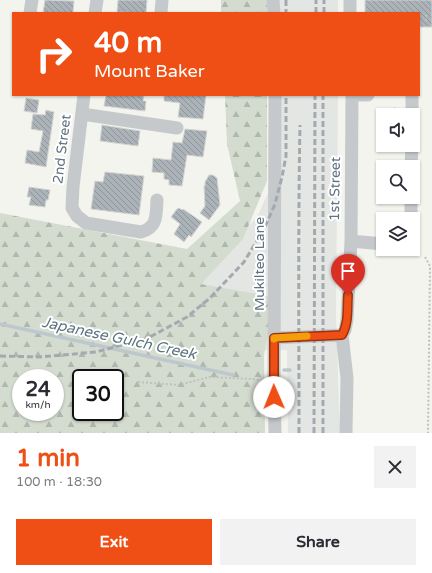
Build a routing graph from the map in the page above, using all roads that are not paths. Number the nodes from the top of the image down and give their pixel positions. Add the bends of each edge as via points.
1 (32, 0) edge
2 (97, 0) edge
3 (162, 0) edge
4 (274, 0) edge
5 (350, 0) edge
6 (30, 12) edge
7 (95, 12) edge
8 (161, 12) edge
9 (274, 12) edge
10 (350, 12) edge
11 (84, 96) edge
12 (274, 96) edge
13 (352, 96) edge
14 (412, 96) edge
15 (412, 108) edge
16 (82, 114) junction
17 (177, 128) dead end
18 (157, 200) dead end
19 (351, 241) junction
20 (376, 243) edge
21 (342, 335) junction
22 (274, 338) junction
23 (275, 433) edge
24 (346, 433) edge

1 - 6 street
2 - 7 street
3 - 8 street
4 - 9 street
5 - 10 street
11 - 16 street, 2nd Street
12 - 22 street, Mukilteo Lane
13 - 19 street, 1st Street
14 - 15 street
16 - 17 street
16 - 18 street, 2nd Street via 81,160 73,187 72,208 77,216 86,223 141,232 148,230 155,221
19 - 20 street
19 - 21 street, 1st Street via 347,320
21 - 22 street
21 - 24 street via 346,378
22 - 23 street, Mukilteo Lane

